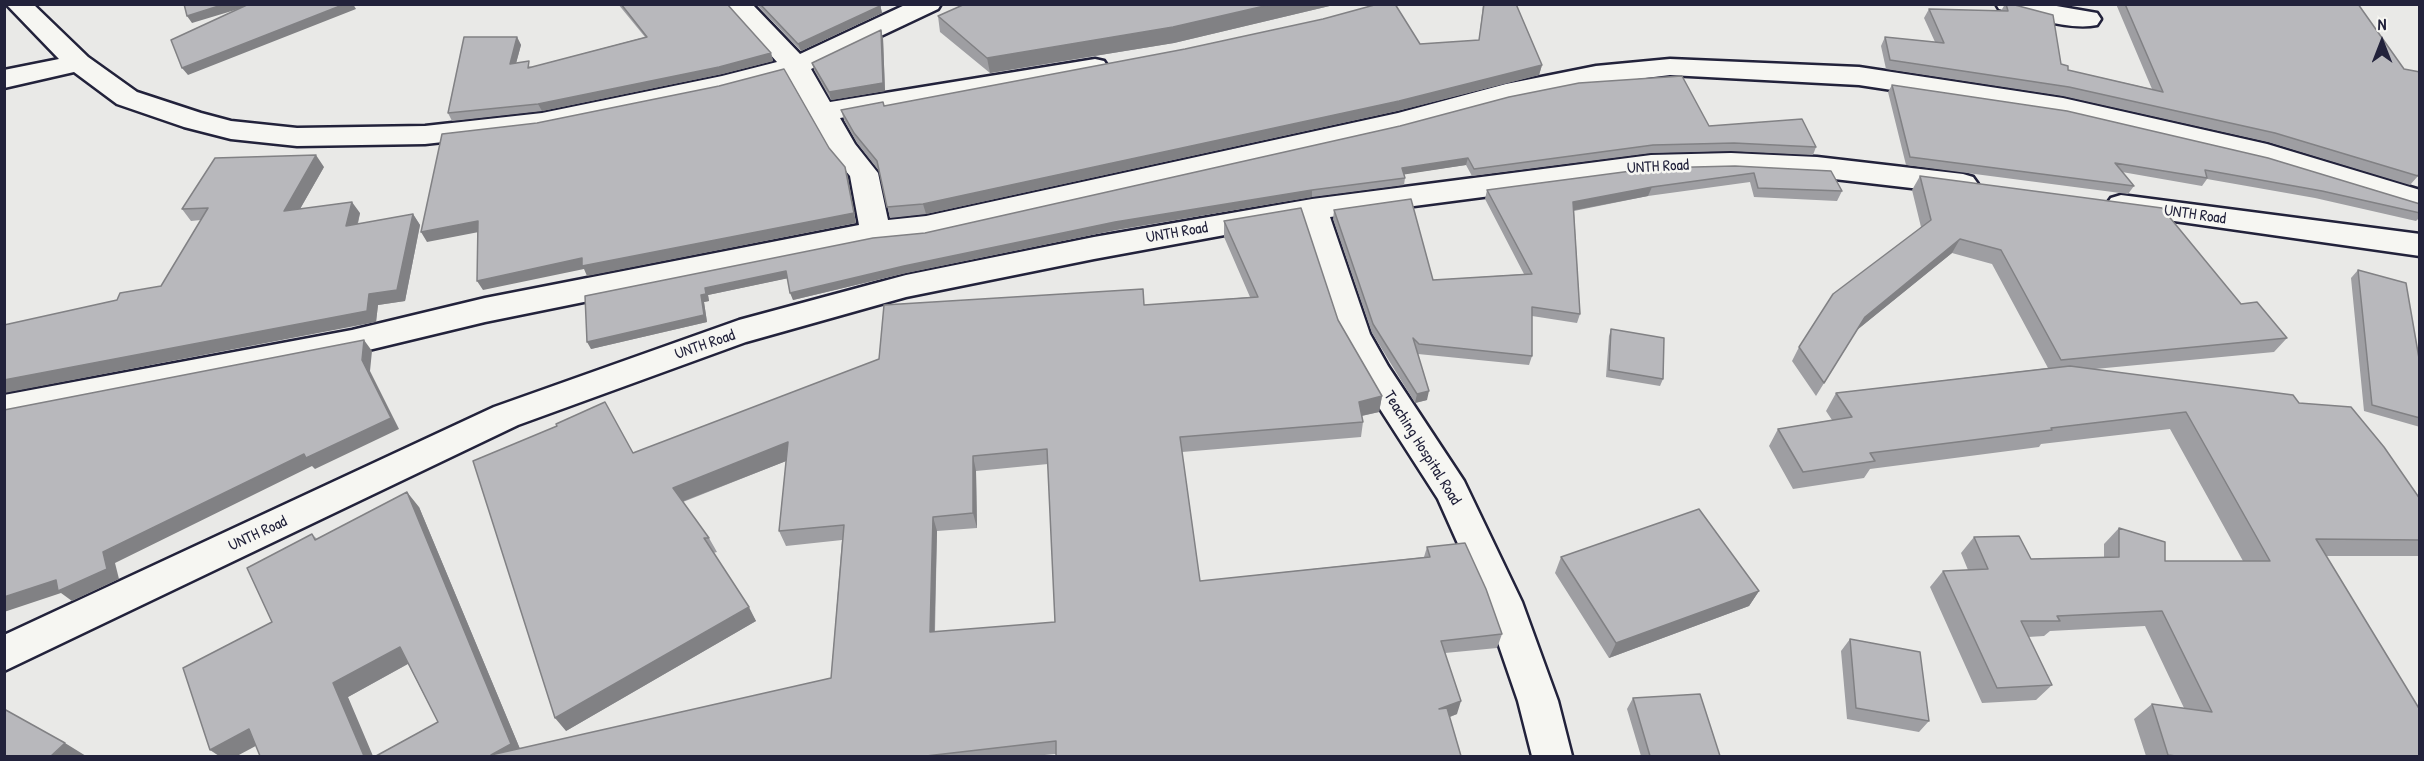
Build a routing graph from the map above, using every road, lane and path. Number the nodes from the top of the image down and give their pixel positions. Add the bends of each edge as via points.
1 (18, 4) edge
2 (737, 4) edge
3 (929, 4) edge
4 (2008, 4) edge
5 (2088, 19) dead end
6 (79, 63) junction
7 (1117, 64) edge
8 (796, 66) junction
9 (4, 78) edge
10 (824, 112) junction
11 (1986, 187) edge
12 (2091, 201) edge
13 (2420, 201) edge
14 (1312, 209) junction
15 (875, 232) junction
16 (2420, 245) edge
17 (4, 408) edge
18 (4, 654) edge
19 (1552, 756) edge

1 - 6 street
2 - 8 street
3 - 8 street
4 - 5 street
6 - 8 street via 127,98 194,121 231,130 297,137 425,135 542,122
6 - 9 street
7 - 10 street
8 - 10 street
10 - 15 street via 844,150 864,173
11 - 14 street, UNTH Road via 1816,167 1651,165
12 - 16 street, UNTH Road
13 - 15 street via 2267,154 2063,107 1859,76 1670,67 1596,75 1506,93 1398,122 1088,191 926,226
14 - 18 street, UNTH Road via 906,286 739,332 507,416
14 - 19 street, Teaching Hospital Road via 1354,335 1452,491 1503,602 1538,701
15 - 17 street via 485,310 352,342

